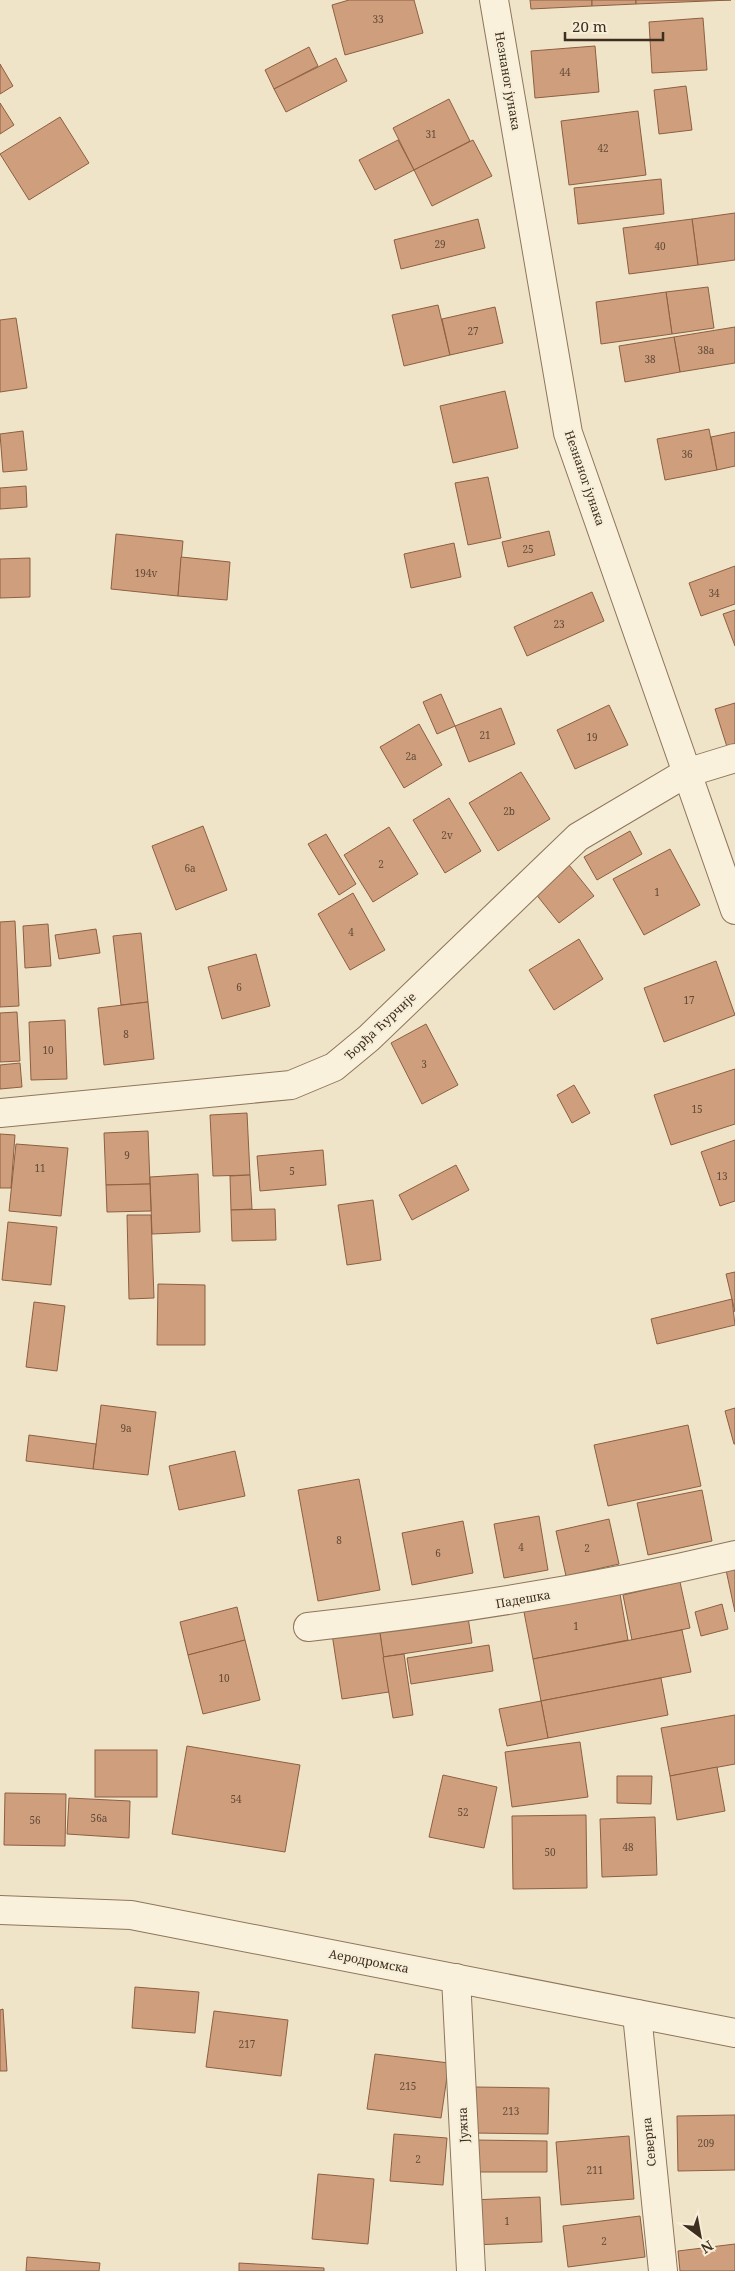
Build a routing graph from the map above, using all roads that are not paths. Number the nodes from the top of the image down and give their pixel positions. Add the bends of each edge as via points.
1 (494, 0) edge
2 (735, 758) edge
3 (686, 772) junction
4 (735, 910) edge
5 (0, 1113) edge
6 (735, 1555) edge
7 (308, 1627) dead end
8 (0, 1910) edge
9 (456, 1978) junction
10 (637, 2014) junction
11 (735, 2033) edge
12 (471, 2271) edge
13 (663, 2271) edge

1 - 3 street, Незнаног јунака via 568,433
2 - 3 street, Ђорђа Ћурчије
3 - 4 street, Незнаног јунака
3 - 5 street, Ђорђа Ћурчије via 578,837 369,1038 334,1067 291,1085
6 - 7 street, Падешка via 497,1604
8 - 9 street, Аеродромска via 131,1915
9 - 10 street, Аеродромска
9 - 12 street, Јужна
10 - 11 street, Аеродромска
10 - 13 street, Северна

